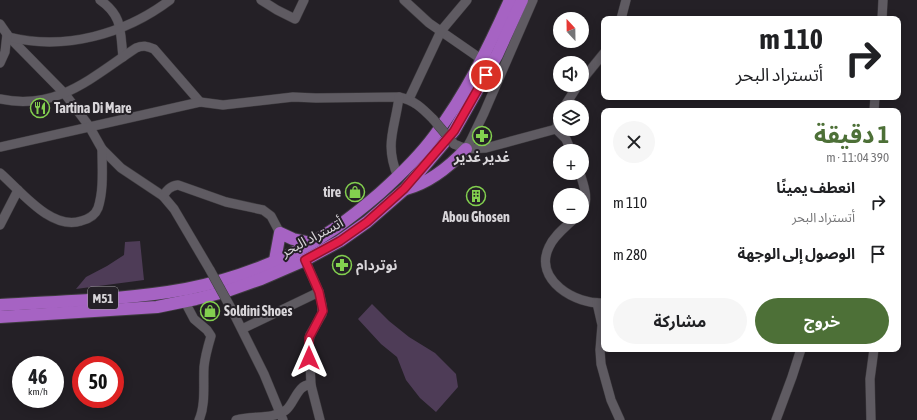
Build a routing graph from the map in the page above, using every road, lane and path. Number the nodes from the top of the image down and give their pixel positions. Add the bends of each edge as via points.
1 (100, 0) edge
2 (170, 0) edge
3 (261, 0) edge
4 (304, 0) edge
5 (404, 0) edge
6 (467, 0) edge
7 (510, 0) edge
8 (522, 0) edge
9 (533, 0) edge
10 (626, 0) edge
11 (883, 0) edge
12 (621, 16) edge
13 (882, 16) edge
14 (0, 24) edge
15 (120, 27) junction
16 (442, 31) junction
17 (8, 36) junction
18 (123, 57) junction
19 (601, 57) edge
20 (481, 59) junction
21 (0, 63) edge
22 (589, 71) edge
23 (190, 92) junction
24 (65, 94) junction
25 (399, 96) junction
26 (0, 98) edge
27 (409, 99) junction
28 (200, 102) junction
29 (188, 104) junction
30 (89, 126) junction
31 (553, 130) edge
32 (0, 147) edge
33 (466, 149) junction
34 (102, 150) junction
35 (0, 173) edge
36 (398, 177) junction
37 (404, 189) junction
38 (18, 190) junction
39 (163, 196) junction
40 (569, 224) edge
41 (0, 225) edge
42 (280, 233) junction
43 (312, 243) junction
44 (276, 260) junction
45 (305, 260) junction
46 (319, 292) junction
47 (185, 302) junction
48 (601, 303) edge
49 (0, 305) edge
50 (0, 317) edge
51 (242, 329) junction
52 (601, 338) edge
53 (800, 352) edge
54 (874, 352) edge
55 (311, 385) junction
56 (282, 417) edge
57 (199, 420) edge
58 (236, 420) edge
59 (320, 420) edge
60 (620, 420) edge
61 (776, 420) edge
62 (871, 420) edge

1 - 15 street via 115,13
2 - 15 street via 151,13
3 - 4 street via 295,19
5 - 16 street
6 - 16 street
7 - 20 highway, أتستراد البحر / M51
8 - 37 highway, أتستراد البحر / M51 via 497,55 462,118 444,144
9 - 33 street
10 - 12 street
11 - 13 street
14 - 17 street
15 - 17 street via 79,40 44,42
15 - 18 street
16 - 20 street
16 - 27 street
17 - 21 street
17 - 24 street
18 - 23 street via 142,46 154,49
18 - 24 street
19 - 22 street
20 - 36 highway, أتستراد البحر / M51 via 436,134
23 - 28 street
23 - 29 street
24 - 26 street via 15,101
24 - 30 street
25 - 27 street
25 - 28 street via 293,97 223,105
25 - 36 street via 390,142
27 - 33 street, bridge via 420,106 454,144
28 - 29 street
29 - 30 street
30 - 32 street
30 - 34 street
31 - 33 street via 486,148
33 - 37 highway via 441,171 418,186
34 - 38 street via 97,210 86,219 76,223 55,219
34 - 39 street via 122,168
35 - 38 street
36 - 43 highway, أتستراد البحر / M51 via 360,210
37 - 45 highway, أتستراد البحر / M51 via 362,226
38 - 41 street
39 - 42 street via 173,185 178,185 226,202 263,210 271,216
39 - 51 street, bridge via 174,209
40 - 48 street via 549,246 546,254 547,270 558,288
42 - 43 highway
42 - 44 highway
43 - 44 highway, أتستراد البحر / M51
44 - 49 highway, أتستراد البحر / M51 via 224,280 186,289
45 - 46 street
45 - 47 highway, أتستراد البحر / M51 via 245,285
46 - 51 street
46 - 55 street via 322,314 309,338
47 - 50 highway, أتستراد البحر / M51 via 157,307
47 - 57 street via 194,319 211,336 205,358 203,401
51 - 56 street
52 - 60 street via 601,364 611,400
53 - 61 street
54 - 62 street via 870,379
55 - 56 street via 303,387
55 - 59 street
56 - 58 street

